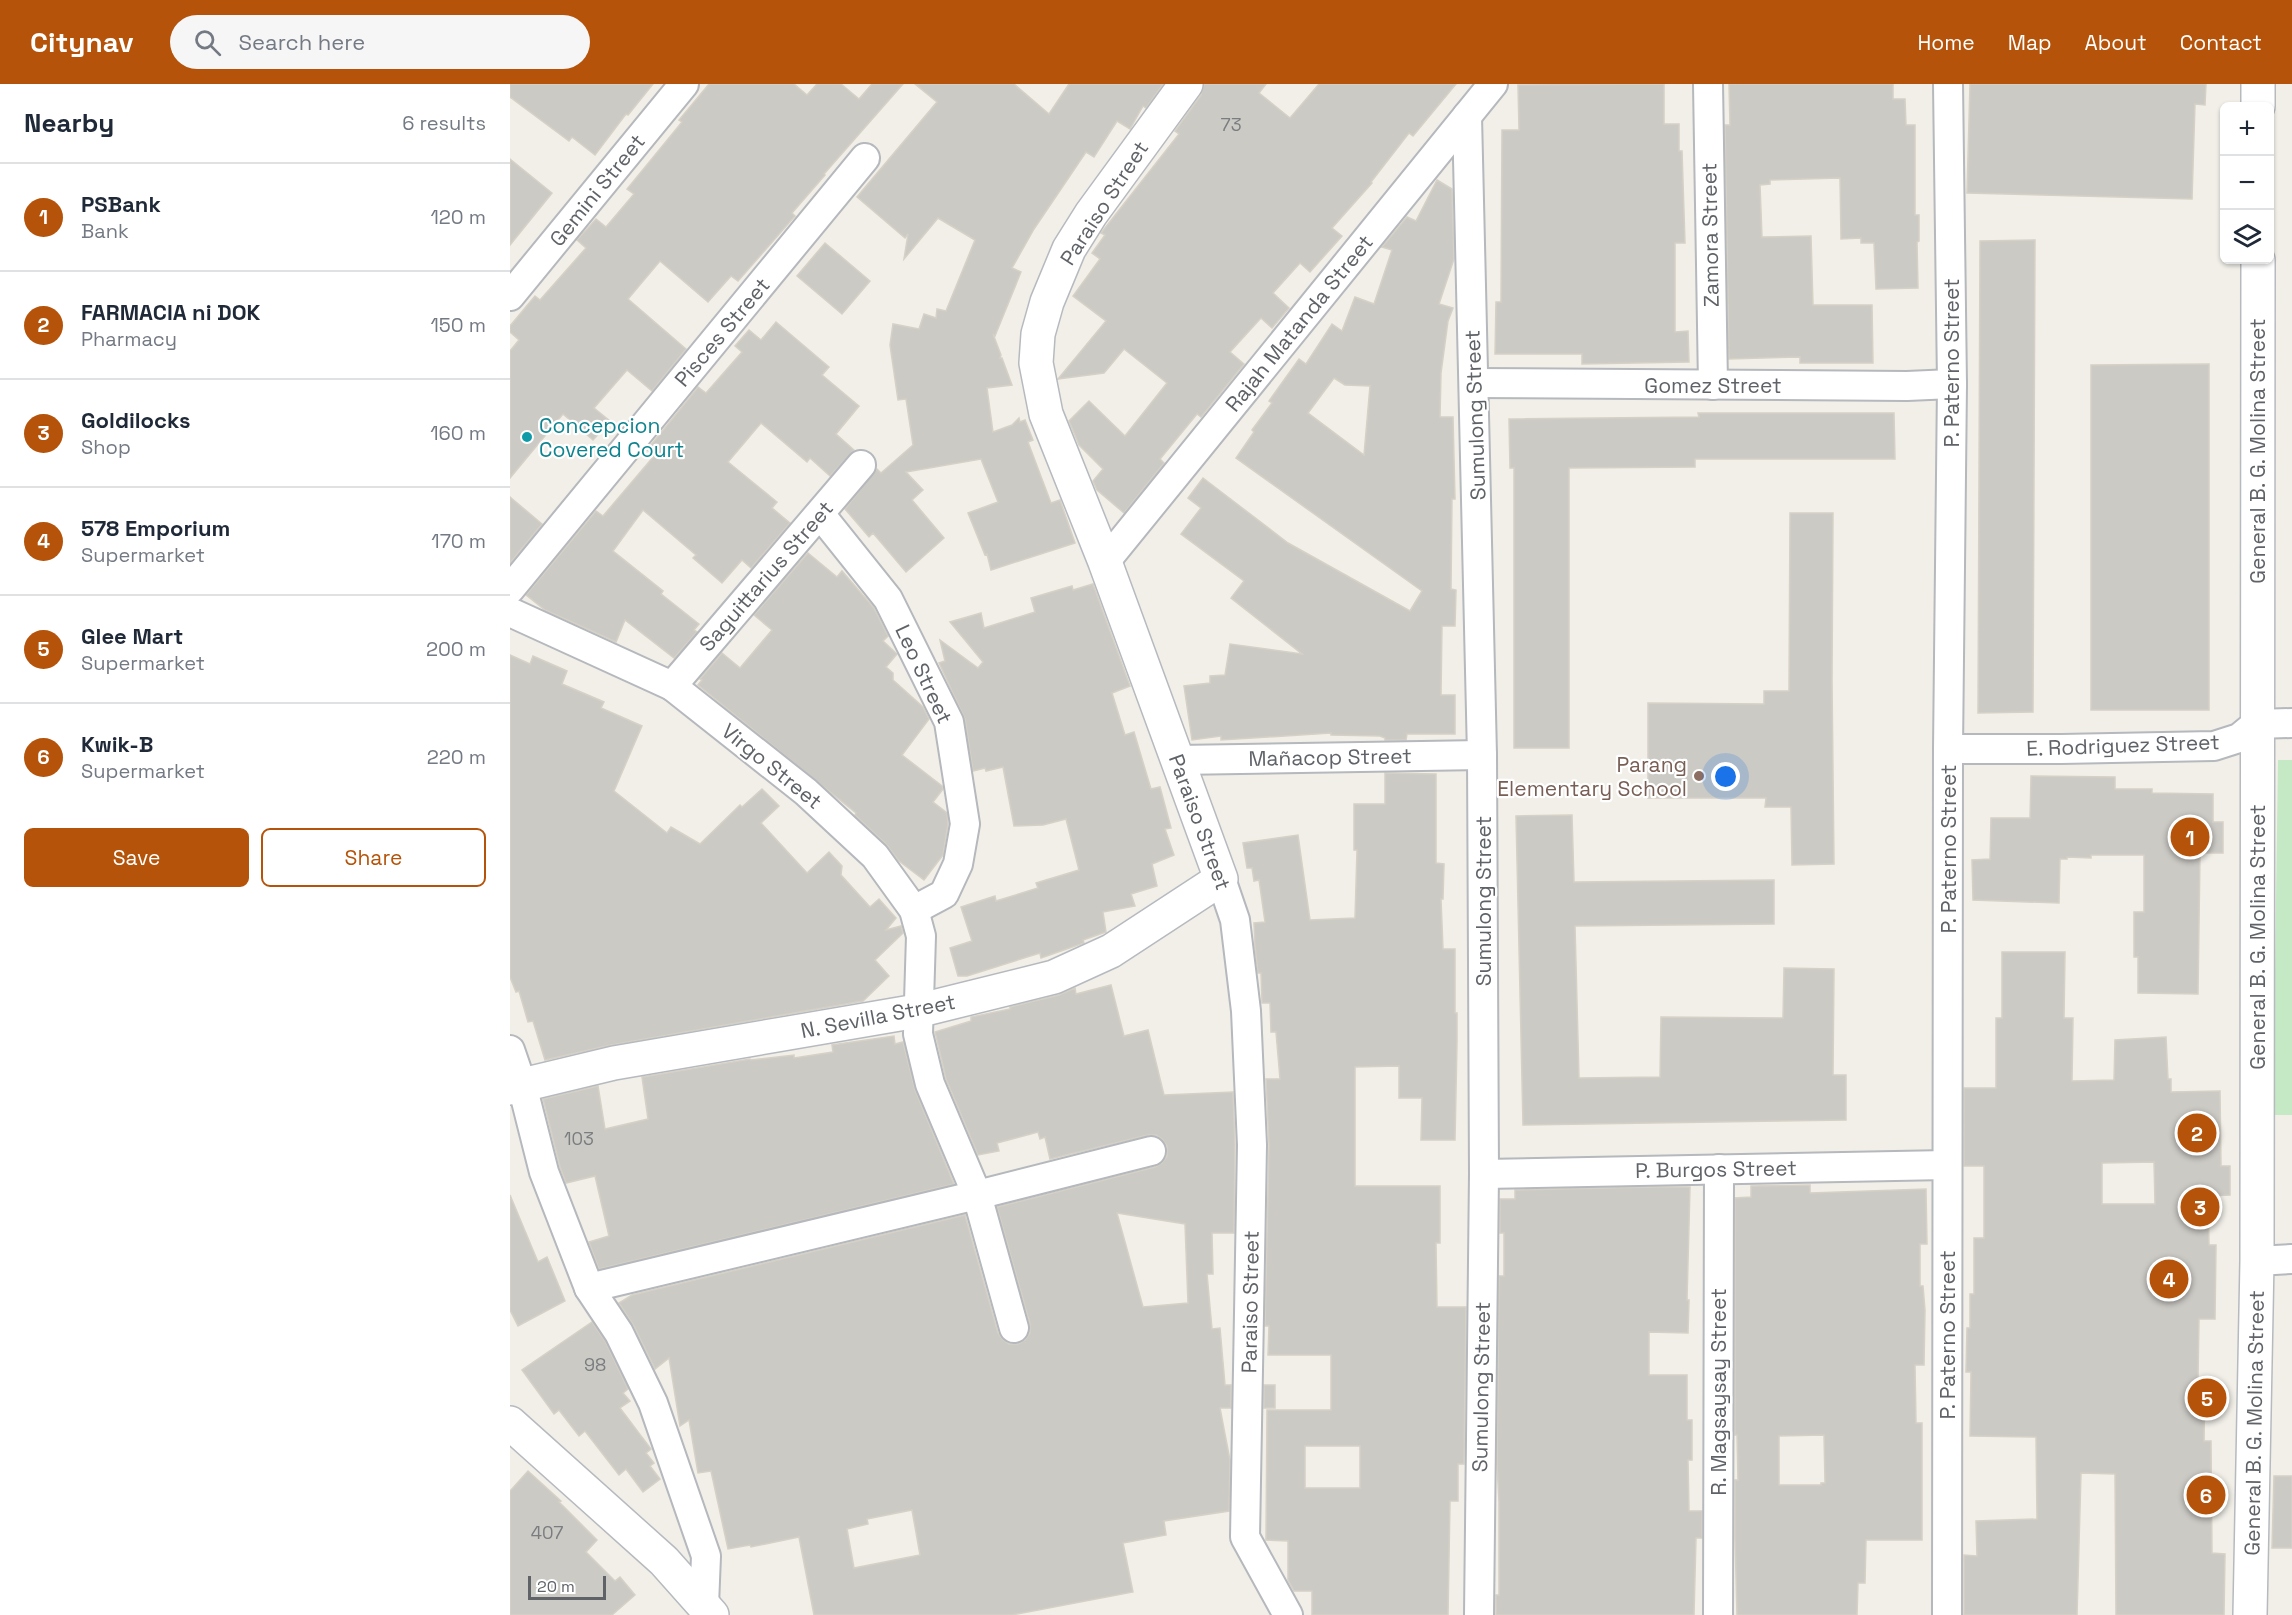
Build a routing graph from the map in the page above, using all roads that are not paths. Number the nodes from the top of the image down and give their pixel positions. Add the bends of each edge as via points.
1 (684, 84) edge
2 (1186, 84) edge
3 (1493, 84) edge
4 (1708, 84) edge
5 (1948, 84) edge
6 (2258, 84) edge
7 (2258, 102) edge
8 (1467, 116) junction
9 (865, 158) dead end
10 (2258, 264) edge
11 (510, 296) edge
12 (1474, 383) junction
13 (1952, 384) junction
14 (1713, 385) junction
15 (861, 465) dead end
16 (820, 514) junction
17 (1104, 562) junction
18 (510, 588) edge
19 (510, 612) edge
20 (672, 686) junction
21 (2292, 723) edge
22 (2256, 724) junction
23 (1948, 748) junction
24 (1482, 755) junction
25 (1178, 760) junction
26 (1221, 879) junction
27 (914, 910) junction
28 (917, 1011) junction
29 (510, 1050) edge
30 (516, 1086) edge
31 (1151, 1151) dead end
32 (1947, 1165) junction
33 (1719, 1169) junction
34 (1484, 1174) junction
35 (977, 1195) junction
36 (2292, 1259) edge
37 (2257, 1261) junction
38 (589, 1288) junction
39 (1014, 1328) dead end
40 (510, 1423) edge
41 (708, 1610) edge
42 (1288, 1615) edge
43 (1479, 1615) edge
44 (1718, 1615) edge
45 (1947, 1615) edge
46 (2250, 1615) edge

1 - 11 street, Gemini Street
2 - 17 street, Paraiso Street via 1069,249 1038,334 1036,363 1046,414
3 - 8 street, Rajah Matanda Street
4 - 14 street, Zamora Street
5 - 13 street, P. Paterno Street
6 - 7 street
8 - 12 street, Sumulong Street
8 - 17 street, Rajah Matanda Street
9 - 18 street, Pisces Street
10 - 22 street, General B. G. Molina Street
12 - 14 street, Gomez Street
12 - 24 street, Sumulong Street
13 - 14 street, Gomez Street
13 - 23 street, P. Paterno Street
15 - 16 street, Saguittarius Street
16 - 20 street, Saguittarius Street
16 - 27 street, Leo Street via 888,599 949,722 965,824 958,864 944,894
17 - 25 street, Paraiso Street
19 - 20 street, Virgo Street
20 - 27 street, Virgo Street via 806,792 875,856
21 - 22 street
22 - 23 street, E. Rodriguez Street via 2239,738 2214,746
22 - 37 street, General B. G. Molina Street
23 - 32 street, P. Paterno Street
24 - 25 street, Mañacop Street
24 - 34 street, Sumulong Street
25 - 26 street, Paraiso Street
26 - 28 street, N. Sevilla Street via 1084,965 1054,977
26 - 42 street, Paraiso Street via 1235,920 1246,1011 1252,1145 1245,1537
27 - 28 street, Virgo Street via 921,936
28 - 30 street, N. Sevilla Street via 614,1063
28 - 35 street, Virgo Street via 918,1034 930,1084
29 - 30 street
30 - 38 street
31 - 35 street
32 - 33 street, P. Burgos Street
32 - 45 street, P. Paterno Street
33 - 34 street, P. Burgos Street
33 - 44 street, R. Magsaysay Street
34 - 43 street, Sumulong Street
35 - 38 street
35 - 39 street, Virgo Street
36 - 37 street
37 - 46 street, General B. G. Molina Street
38 - 41 street via 620,1333 653,1403 706,1556
40 - 41 street via 664,1561

